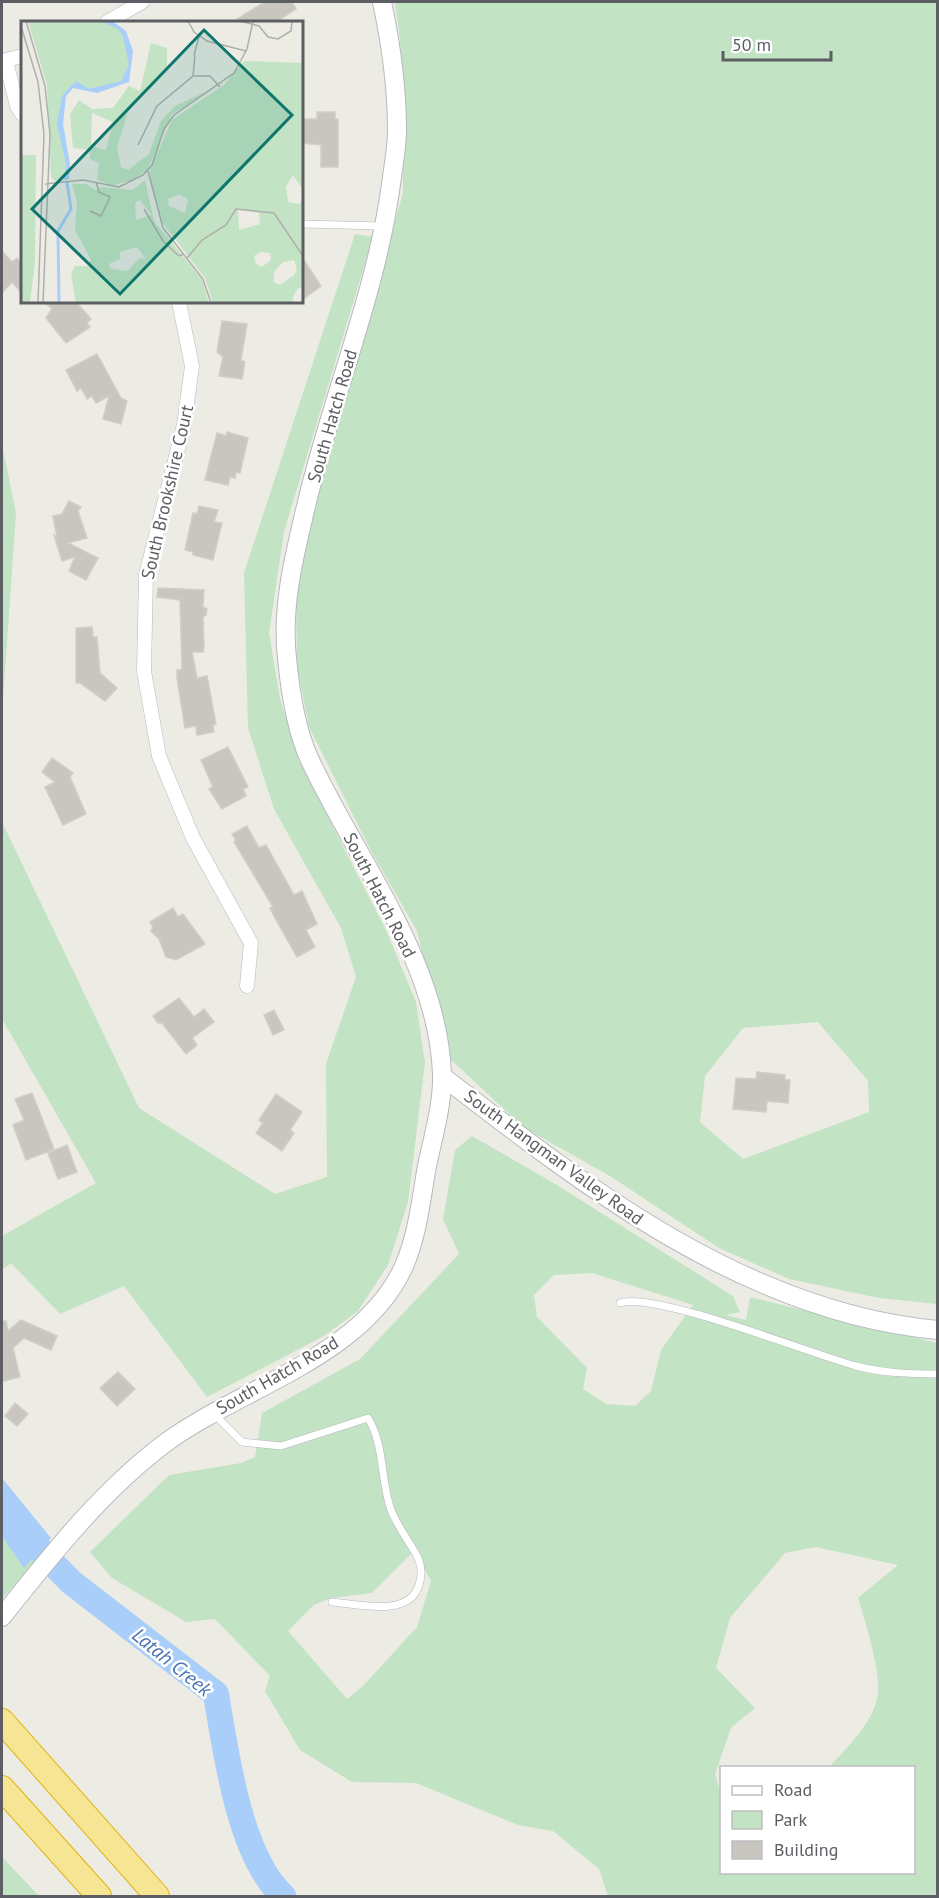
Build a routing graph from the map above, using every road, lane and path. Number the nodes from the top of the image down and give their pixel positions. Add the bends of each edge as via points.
1 (142, 2) edge
2 (382, 2) edge
3 (109, 21) edge
4 (21, 56) edge
5 (4, 61) edge
6 (21, 112) edge
7 (303, 224) edge
8 (385, 226) junction
9 (183, 303) edge
10 (247, 986) dead end
11 (442, 1076) junction
12 (620, 1303) dead end
13 (938, 1330) edge
14 (938, 1374) edge
15 (212, 1413) junction
16 (332, 1602) dead end
17 (2, 1617) edge
18 (2, 1721) edge
19 (2, 1788) edge
20 (99, 1896) edge
21 (157, 1896) edge

1 - 3 street
2 - 8 main road, South Hatch Road via 394,73 397,134
4 - 5 street
5 - 6 street
7 - 8 lane
8 - 11 main road, South Hatch Road via 317,461 296,551 285,627 287,660 307,754 386,901 421,979 434,1020
9 - 10 street, South Brookshire Court via 192,366 184,425 146,575 144,671 159,756 193,838 250,943
11 - 13 main road, South Hangman Valley Road via 576,1177 657,1230 746,1276 826,1307
11 - 15 main road, South Hatch Road via 419,1219 404,1266 390,1289 369,1316 336,1344
12 - 14 lane via 640,1300 686,1311 856,1366 895,1374
15 - 16 lane via 242,1443 281,1446 368,1418 379,1435 384,1486 392,1512 422,1573 417,1591 404,1602 388,1607
15 - 17 main road, South Hatch Road via 132,1470
18 - 21 highway
19 - 20 highway

